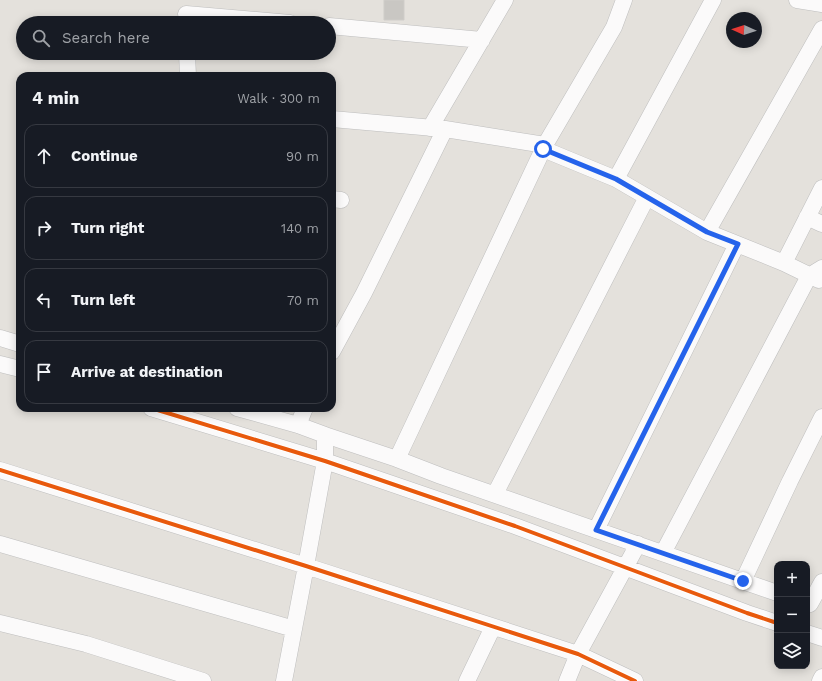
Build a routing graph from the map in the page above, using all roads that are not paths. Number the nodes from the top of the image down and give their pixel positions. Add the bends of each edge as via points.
1 (505, 0) edge
2 (624, 0) edge
3 (713, 0) edge
4 (797, 0) edge
5 (822, 4) edge
6 (186, 12) edge
7 (224, 16) edge
8 (336, 27) edge
9 (822, 29) edge
10 (482, 40) junction
11 (187, 60) edge
12 (188, 72) edge
13 (336, 119) edge
14 (438, 128) junction
15 (544, 147) junction
16 (616, 179) junction
17 (822, 188) edge
18 (647, 196) junction
19 (807, 218) junction
20 (822, 224) edge
21 (707, 232) junction
22 (738, 244) junction
23 (784, 263) junction
24 (818, 275) edge
25 (0, 338) edge
26 (16, 343) edge
27 (336, 345) edge
28 (0, 364) edge
29 (16, 369) edge
30 (164, 412) edge
31 (252, 412) edge
32 (303, 412) edge
33 (822, 417) edge
34 (298, 424) junction
35 (325, 436) junction
36 (397, 459) junction
37 (324, 461) junction
38 (0, 470) edge
39 (494, 494) junction
40 (596, 530) junction
41 (0, 544) edge
42 (638, 544) junction
43 (663, 553) junction
44 (306, 566) junction
45 (624, 567) junction
46 (743, 581) junction
47 (822, 582) edge
48 (774, 592) edge
49 (813, 605) edge
50 (774, 622) edge
51 (0, 623) edge
52 (494, 627) junction
53 (294, 629) junction
54 (810, 634) edge
55 (822, 638) edge
56 (578, 654) junction
57 (822, 677) edge
58 (203, 681) edge
59 (284, 681) edge
60 (467, 681) edge
61 (567, 681) edge
62 (635, 681) edge
63 (820, 681) edge

1 - 10 street
2 - 15 street via 614,27
3 - 16 street
4 - 5 street
6 - 7 street
8 - 10 street
9 - 21 street
10 - 14 street
11 - 12 street
13 - 14 street
14 - 15 street
14 - 27 street via 364,293
15 - 16 street
15 - 36 street
16 - 18 street
17 - 19 street
18 - 21 street
18 - 39 street
19 - 20 street
19 - 23 street
21 - 22 street
22 - 23 street
22 - 40 street
23 - 24 street
24 - 43 street
25 - 26 street
28 - 29 street
30 - 37 street
31 - 34 street
32 - 34 street
33 - 46 street
34 - 35 street
35 - 36 street
35 - 37 street
36 - 39 street
37 - 44 street
37 - 45 street
38 - 44 street
39 - 40 street
40 - 42 street
41 - 53 street
42 - 43 street
42 - 45 street
43 - 46 street
44 - 52 street
44 - 53 street
45 - 50 street
45 - 56 street
46 - 48 street
47 - 49 street
51 - 58 street via 86,644
52 - 56 street
52 - 60 street
53 - 59 street
54 - 55 street
56 - 61 street
56 - 62 street
57 - 63 street

